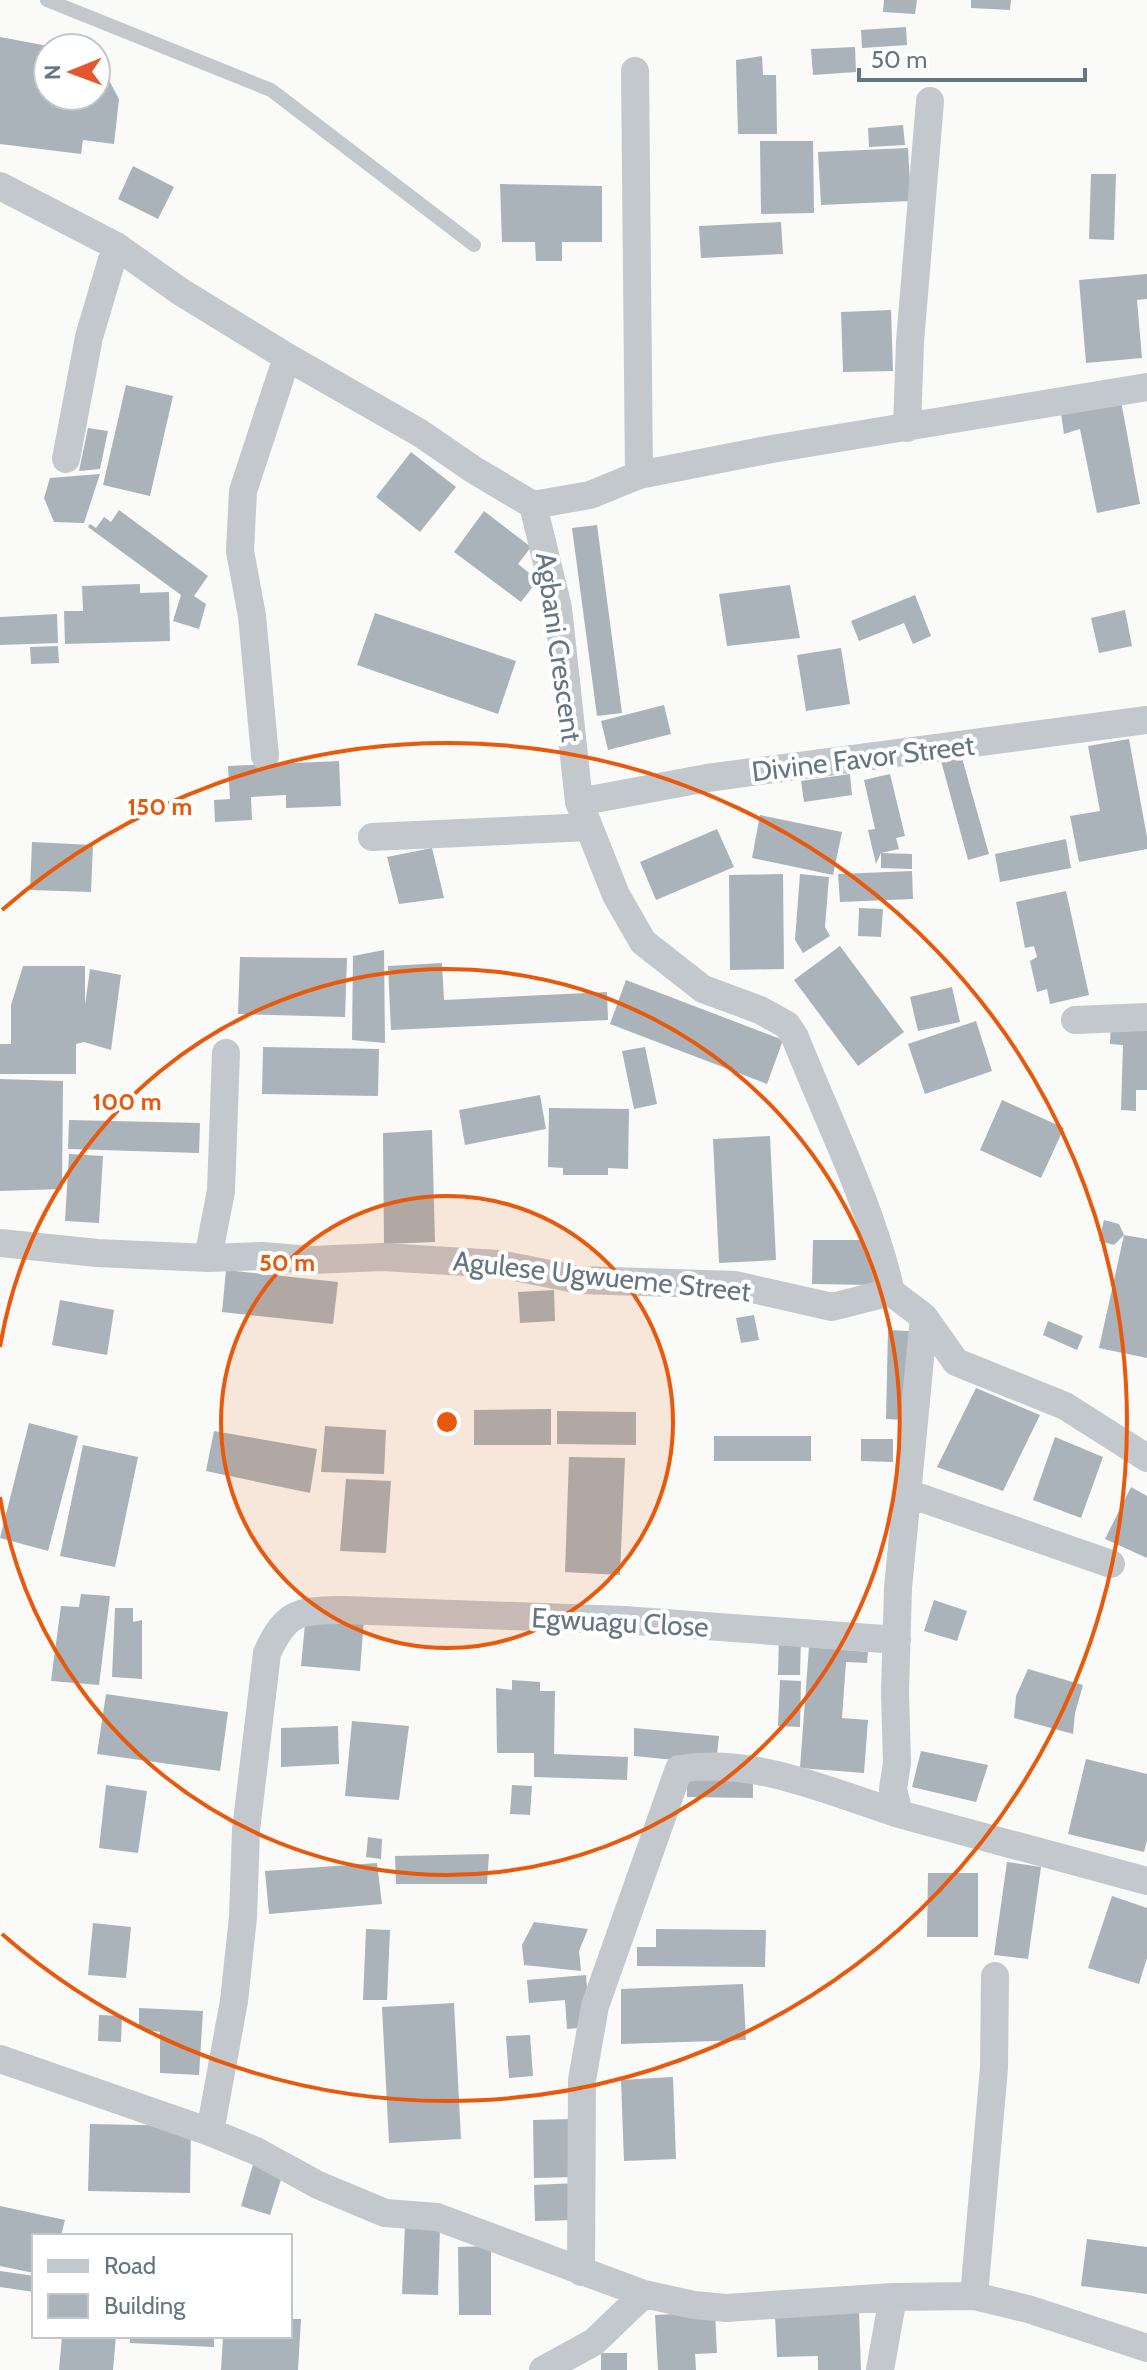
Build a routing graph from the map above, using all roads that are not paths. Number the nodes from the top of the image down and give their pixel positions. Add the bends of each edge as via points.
1 (47, 0) edge
2 (635, 71) dead end
3 (930, 101) dead end
4 (0, 186) edge
5 (474, 245) dead end
6 (116, 246) junction
7 (287, 357) junction
8 (1147, 387) edge
9 (907, 428) junction
10 (66, 459) dead end
11 (639, 475) junction
12 (533, 505) junction
13 (1147, 720) edge
14 (265, 756) dead end
15 (584, 814) junction
16 (372, 837) dead end
17 (1147, 1017) edge
18 (1075, 1020) dead end
19 (226, 1053) dead end
20 (0, 1243) edge
21 (208, 1258) junction
22 (891, 1292) junction
23 (924, 1317) junction
24 (1147, 1458) edge
25 (907, 1493) junction
26 (1111, 1564) dead end
27 (897, 1640) junction
28 (899, 1814) junction
29 (1147, 1881) edge
30 (995, 1976) dead end
31 (0, 2059) edge
32 (210, 2132) junction
33 (581, 2272) junction
34 (644, 2294) junction
35 (974, 2296) junction
36 (893, 2297) junction
37 (1147, 2348) edge
38 (543, 2370) edge
39 (880, 2370) edge

1 - 5 lane via 271,90
2 - 11 street
3 - 9 street
4 - 6 street
6 - 7 street
6 - 10 street via 89,337
7 - 12 street
7 - 14 street via 240,512
8 - 9 street
9 - 11 street
11 - 12 street via 590,495
12 - 15 street, Agbani Crescent via 558,608
13 - 15 street, Divine Favor Street via 707,778
15 - 16 street, Divine Favor Street
15 - 22 street, Agbani Crescent via 616,895 643,942 703,989 760,1010 787,1025 795,1037 873,1228
17 - 18 street
19 - 21 street via 221,1191
20 - 21 street, Agulese Ugwueme Street
21 - 22 street, Agulese Ugwueme Street via 383,1257 499,1264 580,1280 735,1285 832,1307
22 - 23 street
23 - 24 street via 956,1362 1065,1406
23 - 25 street
25 - 26 street
25 - 27 street
27 - 28 street via 893,1789
27 - 32 street, Egwuagu Close via 624,1620 343,1610 303,1611 289,1620 267,1653 234,2001
28 - 29 street
28 - 33 street via 759,1769 679,1769 595,2006 582,2080
30 - 35 street via 994,2068
31 - 32 street
32 - 33 street via 385,2213 437,2217
33 - 34 street
34 - 36 street via 726,2308
34 - 38 street via 594,2342
35 - 36 street
35 - 37 street
36 - 39 street

